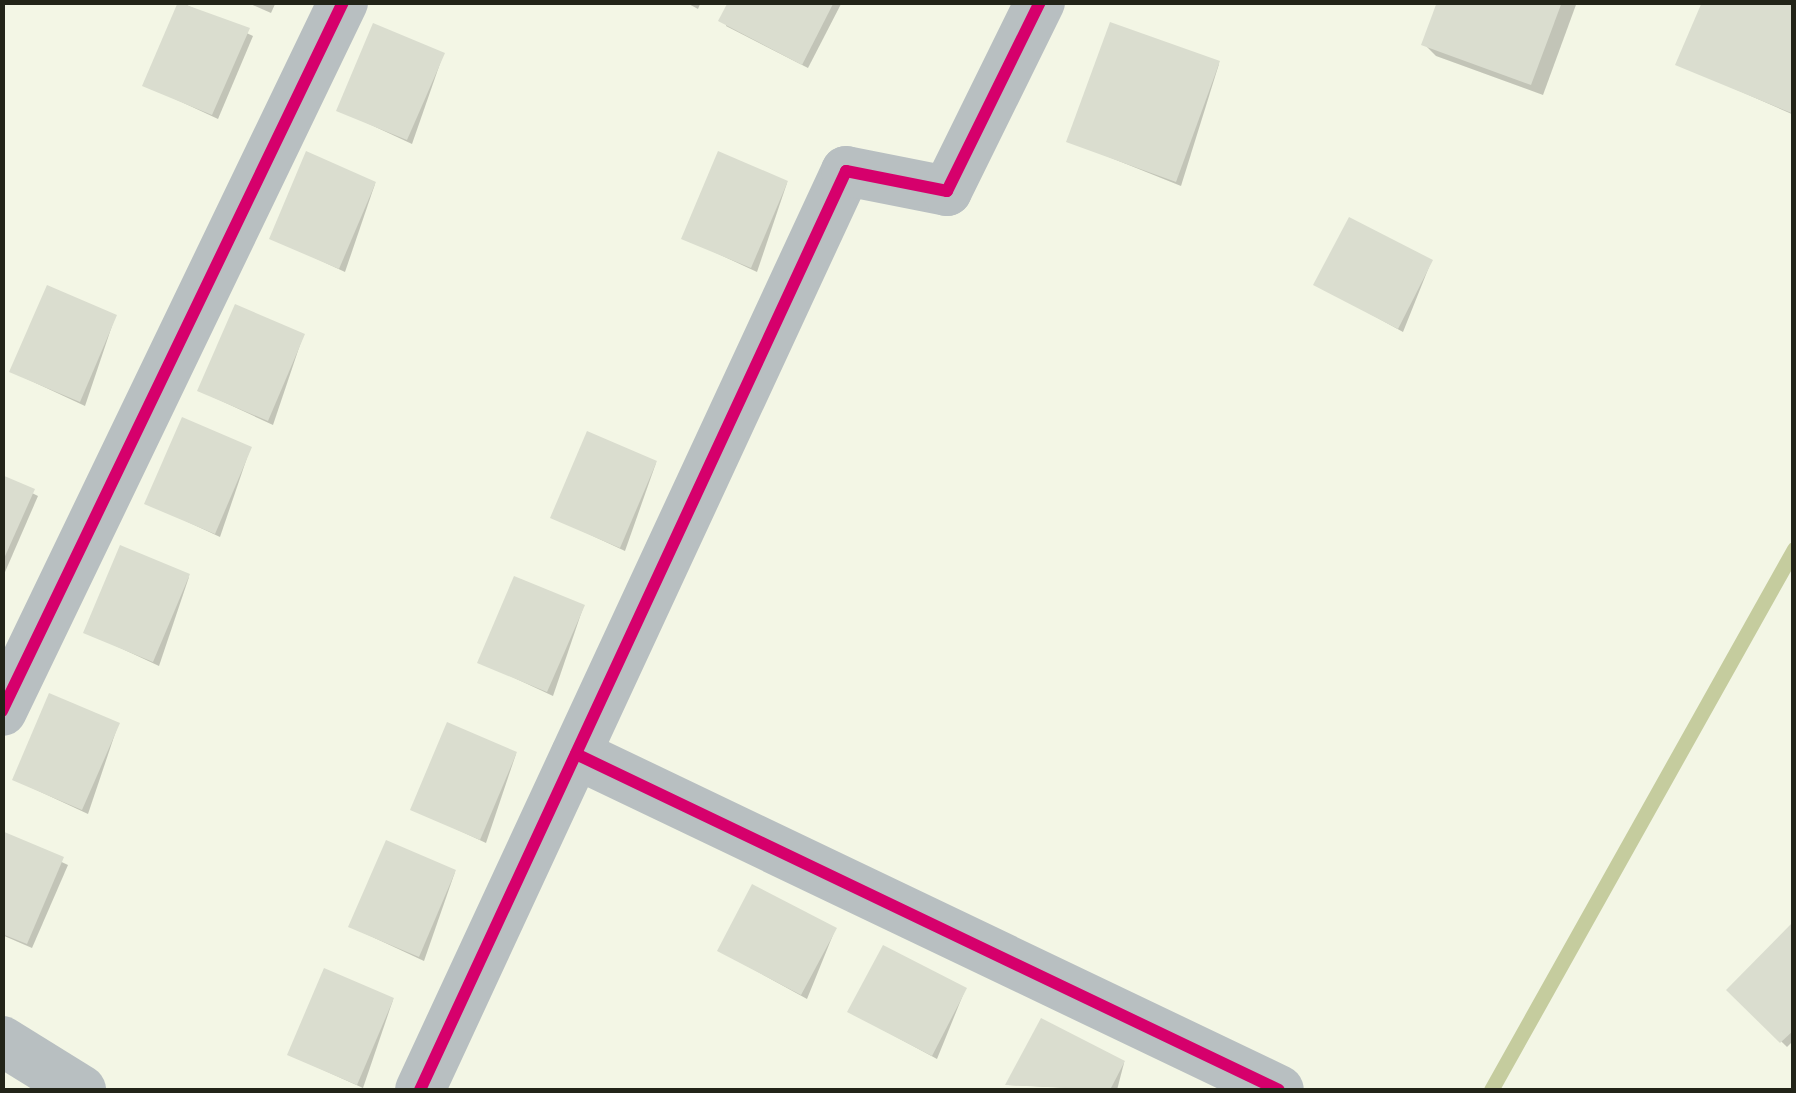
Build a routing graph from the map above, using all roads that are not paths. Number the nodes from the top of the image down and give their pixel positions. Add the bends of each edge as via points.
1 (344, 2) edge
2 (1040, 2) edge
3 (2, 710) edge
4 (576, 754) junction
5 (2, 1041) edge
6 (81, 1090) edge
7 (420, 1090) edge
8 (1279, 1090) edge

1 - 3 street
2 - 4 street via 947,191 846,172
4 - 7 street
4 - 8 street
5 - 6 street

